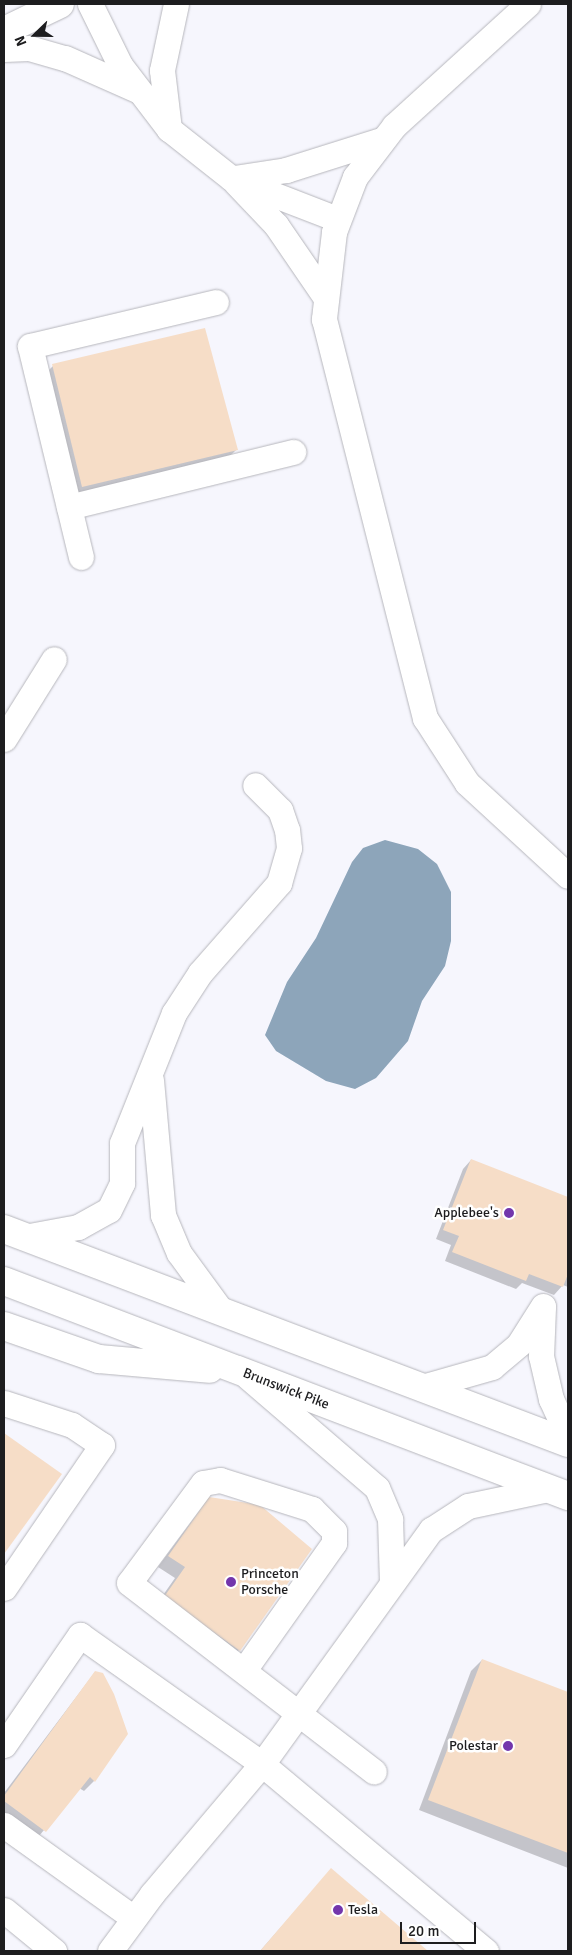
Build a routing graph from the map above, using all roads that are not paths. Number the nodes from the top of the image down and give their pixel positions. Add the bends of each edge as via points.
1 (60, 4) edge
2 (90, 4) edge
3 (176, 4) edge
4 (528, 4) edge
5 (4, 31) edge
6 (4, 48) edge
7 (137, 90) junction
8 (169, 129) junction
9 (381, 140) junction
10 (231, 178) junction
11 (337, 219) junction
12 (324, 295) junction
13 (216, 302) dead end
14 (294, 452) dead end
15 (69, 507) junction
16 (81, 557) dead end
17 (54, 659) dead end
18 (4, 739) edge
19 (255, 785) dead end
20 (568, 876) edge
21 (151, 1079) junction
22 (156, 1138) junction
23 (122, 1143) junction
24 (14, 1233) edge
25 (4, 1281) edge
26 (222, 1312) junction
27 (4, 1326) edge
28 (241, 1371) junction
29 (422, 1387) junction
30 (4, 1403) edge
31 (568, 1436) edge
32 (568, 1443) edge
33 (559, 1493) edge
34 (392, 1583) junction
35 (4, 1588) edge
36 (244, 1670) junction
37 (301, 1712) junction
38 (4, 1746) edge
39 (262, 1764) junction
40 (374, 1772) dead end
41 (4, 1824) edge
42 (4, 1910) edge
43 (132, 1917) junction
44 (54, 1951) edge
45 (110, 1951) edge
46 (486, 1951) edge

1 - 5 main road
2 - 7 street
3 - 8 street via 162,70
4 - 9 street
6 - 7 street via 29,48 65,58
7 - 8 street
8 - 10 street
9 - 10 street via 286,170
9 - 11 street via 355,177
10 - 11 street
10 - 12 street via 276,225
11 - 12 street
12 - 20 street via 329,351 425,718 466,783
13 - 15 street via 30,346
14 - 15 street
15 - 16 street
17 - 18 street
19 - 21 street via 280,810 290,848 286,866 265,903 200,973 174,1013
21 - 22 street
21 - 23 street
22 - 23 street
22 - 26 street via 159,1191 171,1238
23 - 24 street via 122,1183 109,1210 78,1227
24 - 26 main road
25 - 28 main road, Brunswick Pike
26 - 29 main road
27 - 28 main road via 98,1359
28 - 33 main road, Brunswick Pike
28 - 34 street via 377,1488 390,1519
29 - 31 street via 492,1367 519,1344 543,1306 541,1356 551,1399
29 - 32 main road
30 - 35 street via 72,1425 102,1445
33 - 34 street via 495,1497 446,1517 431,1530
34 - 37 street
36 - 36 street via 129,1584 203,1483 220,1480 312,1509 334,1531 334,1543
36 - 37 street
37 - 39 street
37 - 40 street
38 - 39 street via 80,1635
39 - 43 street
39 - 46 street
41 - 43 street
42 - 44 street
43 - 45 street

